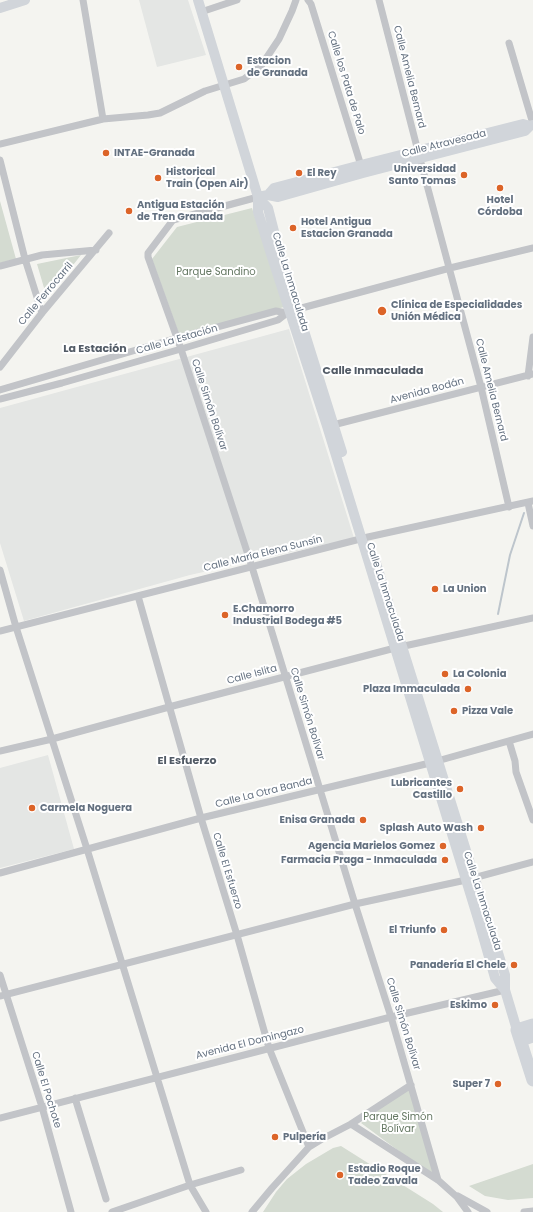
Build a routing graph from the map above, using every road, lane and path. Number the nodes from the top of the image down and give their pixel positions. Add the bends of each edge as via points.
1 (25, 0) edge
2 (83, 0) edge
3 (198, 0) edge
4 (237, 0) edge
5 (296, 0) edge
6 (308, 0) edge
7 (379, 0) edge
8 (0, 8) edge
9 (201, 12) junction
10 (509, 43) dead end
11 (224, 85) junction
12 (103, 119) junction
13 (532, 125) edge
14 (0, 144) edge
15 (419, 155) junction
16 (0, 160) edge
17 (362, 169) junction
18 (258, 197) junction
19 (109, 234) dead end
20 (533, 248) edge
21 (96, 250) junction
22 (148, 257) joint
23 (25, 259) junction
24 (0, 266) edge
25 (450, 268) junction
26 (291, 311) junction
27 (42, 313) junction
28 (533, 337) edge
29 (177, 338) junction
30 (181, 349) junction
31 (120, 355) junction
32 (124, 365) junction
33 (0, 367) edge
34 (60, 373) junction
35 (531, 375) edge
36 (62, 383) junction
37 (481, 387) junction
38 (0, 390) edge
39 (0, 399) edge
40 (331, 426) junction
41 (530, 502) edge
42 (509, 507) junction
43 (533, 526) edge
44 (365, 538) junction
45 (252, 567) junction
46 (0, 570) edge
47 (138, 596) junction
48 (533, 618) edge
49 (16, 627) junction
50 (0, 631) edge
51 (399, 647) junction
52 (285, 676) junction
53 (169, 707) junction
54 (531, 734) edge
55 (52, 739) junction
56 (509, 741) junction
57 (0, 751) edge
58 (434, 761) junction
59 (319, 790) junction
60 (201, 818) junction
61 (533, 820) edge
62 (87, 849) junction
63 (533, 862) edge
64 (0, 873) edge
65 (470, 878) junction
66 (355, 904) junction
67 (237, 934) junction
68 (121, 964) junction
69 (0, 975) edge
70 (505, 990) junction
71 (3, 995) edge
72 (391, 1017) junction
73 (533, 1025) edge
74 (524, 1035) edge
75 (269, 1048) junction
76 (158, 1077) junction
77 (533, 1080) edge
78 (411, 1085) junction
79 (75, 1098) junction
80 (42, 1107) junction
81 (0, 1118) edge
82 (351, 1124) junction
83 (309, 1148) junction
84 (241, 1170) dead end
85 (438, 1180) junction
86 (190, 1185) junction
87 (452, 1193) junction
88 (106, 1199) dead end
89 (532, 1211) edge
90 (71, 1212) edge
91 (112, 1212) edge
92 (206, 1212) edge
93 (252, 1212) edge
94 (468, 1212) edge
95 (487, 1212) edge
96 (524, 1212) edge

1 - 8 main road
2 - 12 street
3 - 9 main road, Calle La Inmaculada
4 - 9 street
5 - 11 street via 279,39 261,66 244,79
6 - 17 street, Calle los Pata de Palo
7 - 15 street, Calle Amelia Bernard
9 - 11 main road, Calle La Inmaculada
10 - 13 street
11 - 12 street via 205,91 160,113
11 - 18 main road, Calle La Inmaculada
12 - 14 street
13 - 15 main road, Calle Atravesada via 523,124
15 - 17 main road, Calle Atravesada
15 - 25 street, Calle Amelia Bernard
16 - 23 street
17 - 18 main road, Calle Atravesada via 313,183 274,188 268,195
18 - 22 street, Calle Atravesada via 173,220 148,253
18 - 26 main road, Calle La Inmaculada via 258,212 275,253
19 - 21 street, Calle Ferrocarril
20 - 25 street, Calle La Estación
21 - 23 street
21 - 27 street, Calle Ferrocarril
22 - 29 street, Calle Simón Bolívar
23 - 24 street
23 - 27 street
25 - 26 street, Calle La Estación
25 - 37 street, Calle Amelia Bernard
26 - 29 street, Calle La Estación via 276,311
26 - 30 street, Calle La Estación via 278,320
26 - 40 main road, Calle La Inmaculada
27 - 33 street, Calle Ferrocarril
28 - 35 street
29 - 30 street, Calle Simón Bolívar
29 - 31 street, Calle La Estación
30 - 32 street, Calle La Estación
30 - 45 street, Calle Simón Bolívar
31 - 32 street
31 - 34 street, Calle La Estación
32 - 36 street, Calle La Estación
34 - 36 street
34 - 38 street, Calle La Estación
35 - 37 street, Avenida Bodán
36 - 39 street, Calle La Estación
37 - 40 street, Avenida Bodán
37 - 42 street, Calle Amelia Bernard
40 - 44 main road, Calle La Inmaculada
41 - 42 street, Calle María Elena Sunsín
41 - 43 street
42 - 44 street, Calle María Elena Sunsín
44 - 45 street, Calle María Elena Sunsín
44 - 51 main road, Calle La Inmaculada
45 - 47 street, Calle María Elena Sunsín
45 - 52 street, Calle Simón Bolívar
46 - 49 street
47 - 49 street, Calle María Elena Sunsín
47 - 53 street, Calle El Esfuerzo
48 - 51 street, Calle Islita
49 - 50 street, Calle María Elena Sunsín
49 - 55 street
51 - 52 street, Calle Islita
51 - 58 main road, Calle La Inmaculada
52 - 53 street, Calle Islita
52 - 59 street, Calle Simón Bolívar
53 - 55 street, Calle Islita
53 - 60 street, Calle El Esfuerzo
54 - 56 street, Calle La Otra Banda
55 - 57 street, Calle Islita
55 - 62 street
56 - 58 street, Calle La Otra Banda
56 - 61 street via 516,772
58 - 59 street, Calle La Otra Banda
58 - 65 main road, Calle La Inmaculada
59 - 60 street, Calle La Otra Banda
59 - 66 street, Calle Simón Bolívar
60 - 62 street, Calle La Otra Banda
60 - 67 street, Calle El Esfuerzo
62 - 64 street, Calle La Otra Banda
62 - 68 street
63 - 65 street
65 - 66 street
65 - 70 main road, Calle La Inmaculada via 495,978
66 - 67 street
66 - 72 street, Calle Simón Bolívar
67 - 68 street
67 - 75 street, Calle El Esfuerzo
68 - 71 street
68 - 76 street
69 - 71 street, Calle El Pochote
70 - 72 street, Avenida El Domingazo
70 - 74 main road, Calle La Inmaculada
71 - 80 street, Calle El Pochote
72 - 75 street, Avenida El Domingazo
72 - 78 street, Calle Simón Bolívar
73 - 74 highway
74 - 77 highway
75 - 76 street, Avenida El Domingazo
75 - 83 street, Calle El Esfuerzo
76 - 79 street, Avenida El Domingazo
76 - 86 street
78 - 82 street
78 - 85 street, Calle Simón Bolívar
79 - 80 street, Avenida El Domingazo
79 - 88 street
80 - 81 street, Avenida El Domingazo
80 - 90 street, Calle El Pochote
82 - 83 street
82 - 85 street
83 - 93 street
84 - 86 street
85 - 87 street
86 - 91 street
86 - 92 street
87 - 94 street
87 - 95 street
89 - 96 street

